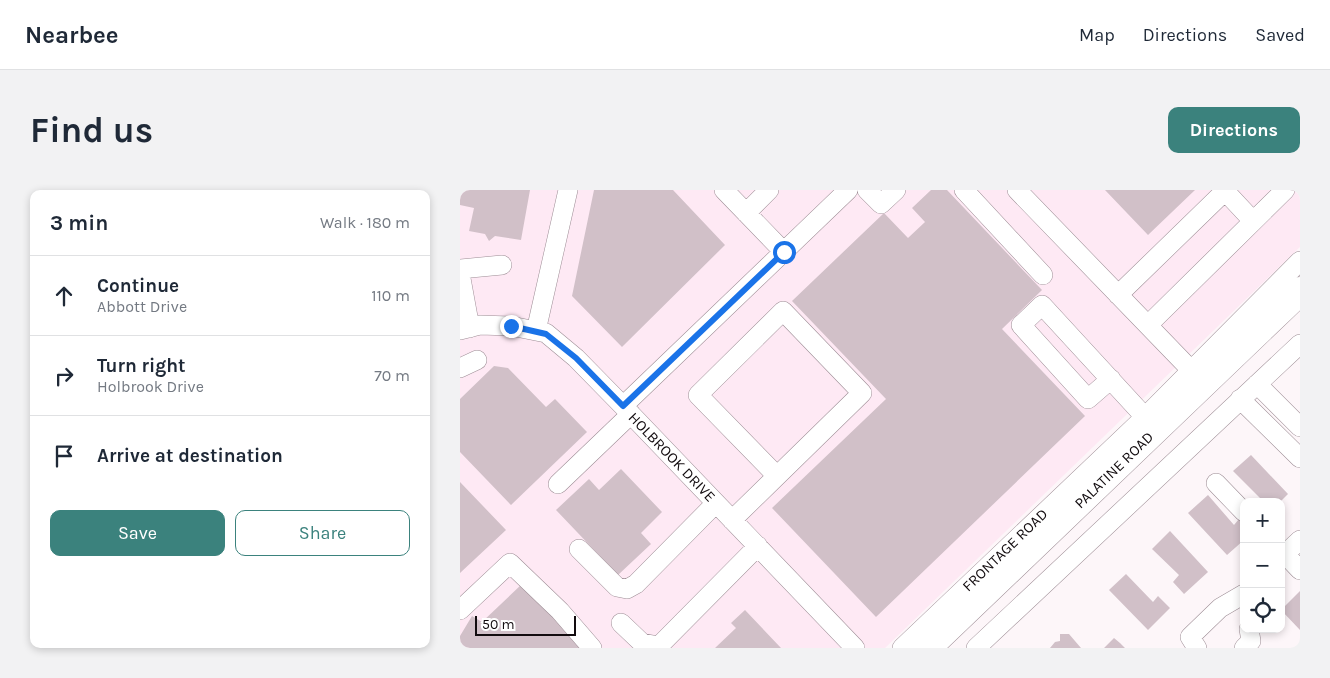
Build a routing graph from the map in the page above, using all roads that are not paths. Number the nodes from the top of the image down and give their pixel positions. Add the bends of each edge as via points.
1 (568, 190) edge
2 (724, 190) edge
3 (769, 190) edge
4 (848, 190) edge
5 (867, 190) edge
6 (896, 190) edge
7 (964, 190) edge
8 (1017, 190) edge
9 (1286, 190) edge
10 (746, 213) junction
11 (1253, 222) junction
12 (784, 252) junction
13 (1300, 261) edge
14 (502, 265) dead end
15 (460, 268) edge
16 (460, 273) edge
17 (1043, 275) dead end
18 (1300, 291) edge
19 (1118, 295) junction
20 (1300, 315) edge
21 (1148, 325) junction
22 (465, 329) edge
23 (536, 331) junction
24 (1300, 344) edge
25 (1192, 370) junction
26 (1110, 379) junction
27 (1257, 384) junction
28 (1240, 399) junction
29 (627, 410) junction
30 (1145, 416) junction
31 (1300, 427) edge
32 (1300, 458) edge
33 (777, 476) junction
34 (1216, 483) dead end
35 (558, 484) dead end
36 (716, 503) junction
37 (1240, 508) edge
38 (732, 520) junction
39 (1300, 540) edge
40 (758, 546) junction
41 (579, 548) dead end
42 (1285, 552) edge
43 (1285, 557) edge
44 (1300, 570) edge
45 (1240, 597) edge
46 (460, 610) edge
47 (621, 623) dead end
48 (1250, 633) edge
49 (1194, 642) edge
50 (659, 647) edge
51 (592, 648) edge
52 (855, 648) edge
53 (902, 648) edge
54 (928, 648) edge
55 (951, 648) edge
56 (976, 648) edge
57 (1244, 648) edge

1 - 23 street
2 - 10 street
3 - 10 street
4 - 12 street
5 - 6 street via 881,204
7 - 17 street
8 - 19 street
9 - 11 street
10 - 12 street
11 - 19 street via 1225,191
11 - 21 street
12 - 29 street
13 - 25 street, FRONTAGE ROAD
14 - 15 street
16 - 22 street
18 - 54 highway, PALATINE ROAD
19 - 21 street
20 - 55 highway, PALATINE ROAD
21 - 25 street
22 - 23 street, HOLBROOK DRIVE via 511,326
23 - 29 street, HOLBROOK DRIVE via 546,334 576,358
24 - 27 street
25 - 30 street, FRONTAGE ROAD
26 - 26 street via 1042,305 1021,326 1088,400
26 - 30 street
27 - 28 street
27 - 31 street
28 - 32 street
28 - 56 street
29 - 35 street
29 - 36 street, HOLBROOK DRIVE
30 - 53 street, FRONTAGE ROAD
33 - 33 street via 862,393 783,311 698,395
33 - 38 street
34 - 37 street
36 - 38 street, HOLBROOK DRIVE
36 - 41 street via 636,584 627,589 617,587
38 - 40 street, HOLBROOK DRIVE
39 - 42 street
40 - 50 street
40 - 52 street, HOLBROOK DRIVE
43 - 44 street
45 - 49 street via 1220,608
46 - 51 street via 510,563 560,610
47 - 50 street via 642,643
48 - 57 street via 1252,641

